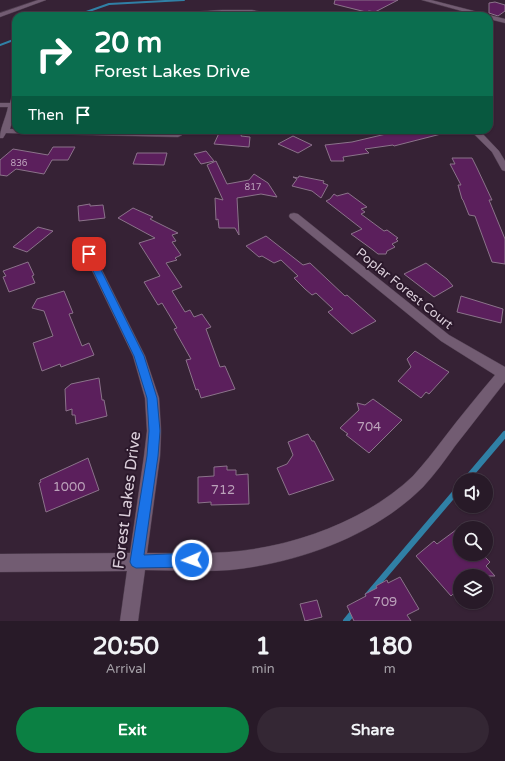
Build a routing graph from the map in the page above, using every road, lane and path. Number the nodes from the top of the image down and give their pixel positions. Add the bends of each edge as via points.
1 (43, 0) edge
2 (425, 0) edge
3 (463, 10) junction
4 (459, 12) edge
5 (471, 12) edge
6 (0, 14) edge
7 (493, 17) edge
8 (505, 21) edge
9 (0, 105) edge
10 (12, 105) edge
11 (12, 114) edge
12 (2, 134) edge
13 (478, 134) edge
14 (178, 135) dead end
15 (505, 168) edge
16 (294, 216) dead end
17 (89, 254) dead end
18 (505, 373) edge
19 (136, 562) junction
20 (0, 563) edge
21 (129, 621) edge

1 - 6 street
2 - 3 street
3 - 4 street
3 - 5 street
7 - 8 street
9 - 10 street
11 - 12 street
12 - 14 street
13 - 15 street via 495,151
16 - 18 street, Poplar Forest Court via 445,338
17 - 19 street, Forest Lakes Drive via 139,356 152,398 152,456
18 - 19 street via 415,484 379,511 341,533 299,548 229,561
19 - 20 street
19 - 21 street, Forest Lakes Drive

